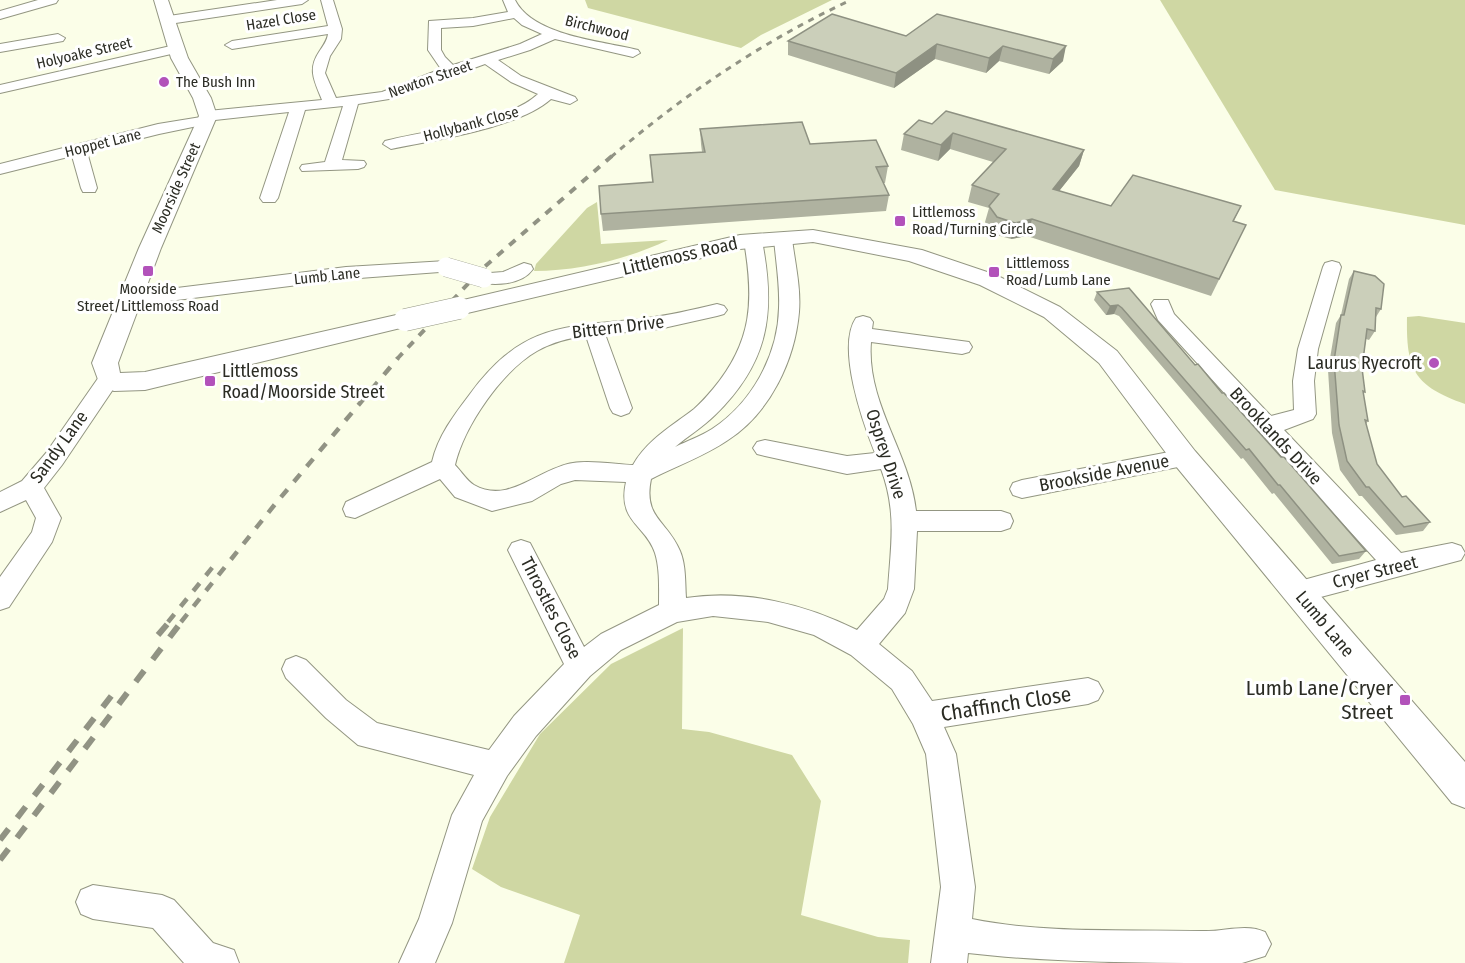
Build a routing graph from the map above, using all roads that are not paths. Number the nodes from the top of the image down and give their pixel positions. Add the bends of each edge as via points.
1 (52, 0) edge
2 (161, 0) edge
3 (302, 0) edge
4 (327, 0) edge
5 (510, 0) edge
6 (517, 14) junction
7 (0, 15) edge
8 (169, 20) junction
9 (335, 29) junction
10 (554, 34) junction
11 (58, 38) dead end
12 (231, 45) dead end
13 (0, 48) edge
14 (176, 49) junction
15 (633, 53) dead end
16 (487, 59) junction
17 (451, 70) junction
18 (0, 88) edge
19 (548, 93) junction
20 (570, 100) dead end
21 (352, 101) junction
22 (331, 103) junction
23 (299, 106) junction
24 (207, 118) junction
25 (391, 144) dead end
26 (78, 149) junction
27 (358, 164) dead end
28 (332, 166) junction
29 (308, 168) dead end
30 (0, 169) edge
31 (89, 188) dead end
32 (269, 198) dead end
33 (783, 239) junction
34 (753, 241) junction
35 (1332, 267) dead end
36 (524, 269) dead end
37 (128, 300) junction
38 (1161, 304) dead end
39 (717, 310) dead end
40 (593, 328) junction
41 (962, 347) dead end
42 (108, 380) junction
43 (621, 408) dead end
44 (1266, 425) junction
45 (765, 448) dead end
46 (1185, 458) junction
47 (888, 460) junction
48 (443, 467) junction
49 (640, 474) junction
50 (31, 488) junction
51 (1022, 489) dead end
52 (0, 503) edge
53 (355, 509) dead end
54 (905, 521) junction
55 (1001, 521) dead end
56 (521, 550) dead end
57 (1452, 554) dead end
58 (1396, 565) junction
59 (1298, 592) junction
60 (0, 599) edge
61 (673, 611) junction
62 (861, 646) junction
63 (580, 667) junction
64 (296, 669) dead end
65 (1088, 691) dead end
66 (925, 716) junction
67 (496, 766) junction
68 (1465, 790) edge
69 (93, 902) dead end
70 (1253, 944) dead end
71 (951, 948) edge
72 (1218, 956) edge
73 (221, 963) edge
74 (417, 963) edge

1 - 7 street
2 - 8 street
3 - 8 street
4 - 9 street
5 - 6 street
6 - 10 street
6 - 17 street via 473,21 434,21 433,52
8 - 14 street
9 - 12 street, Hazel Close
9 - 22 street via 318,73
10 - 15 street, Birchwood
10 - 16 street, Newton Street
11 - 13 street
14 - 18 street, Holyoake Street
14 - 24 street via 204,99
16 - 17 street, Newton Street
16 - 19 street, Hollybank Close via 516,79
17 - 21 street, Newton Street via 401,91
19 - 20 street
19 - 25 street, Hollybank Close via 543,100 518,112
21 - 22 street, Newton Street
21 - 28 street
22 - 23 street, Newton Street
23 - 24 street, Newton Street
23 - 32 street
24 - 26 street, Hoppet Lane
24 - 37 street, Moorside Street
26 - 30 street, Hoppet Lane
26 - 31 street
27 - 28 street
28 - 29 street
33 - 34 street, Littlemoss Road
33 - 46 street, Littlemoss Road via 813,236 914,255 988,280 1052,312 1108,357
33 - 49 street via 789,310 784,343 773,373 753,405 721,434
34 - 42 street, Littlemoss Road, bridge via 145,381
34 - 49 street via 760,273 760,301 752,347 738,374 706,411 660,444
35 - 44 street via 1309,338 1303,379 1305,414
36 - 37 street, Lumb Lane, bridge via 507,278 484,278 446,267 346,273
37 - 42 street, Moorside Street via 105,363
38 - 44 street, Brooklands Drive via 1165,316
39 - 40 street, Bittern Drive via 674,321
40 - 43 street
40 - 48 street, Bittern Drive via 564,333 529,347 492,380 447,446
41 - 47 street, Osprey Drive via 863,328 863,381
42 - 50 street, Sandy Lane
44 - 58 street, Brooklands Drive
45 - 47 street via 847,465
46 - 51 street, Brookside Avenue
46 - 59 street, Lumb Lane
47 - 54 street, Osprey Drive via 902,492
48 - 49 street via 464,491 492,502 523,495 574,471
48 - 53 street
49 - 61 street via 637,509 668,552
50 - 52 street, Sandy Lane
50 - 60 street via 49,518 43,535
54 - 55 street
54 - 62 street, Osprey Drive via 901,589 895,605
56 - 63 street, Throstles Close
57 - 58 street, Cryer Street
58 - 59 street, Cryer Street
59 - 68 street, Lumb Lane
61 - 62 street via 713,605 768,611 821,625
61 - 63 street via 611,642
62 - 66 street via 902,680
63 - 67 street via 525,726
64 - 67 street via 369,735
65 - 66 street, Chaffinch Close
66 - 71 street via 941,754 958,887
67 - 74 street via 468,815 435,923
69 - 73 street via 162,912 203,958
70 - 72 street
71 - 72 street via 1008,944

